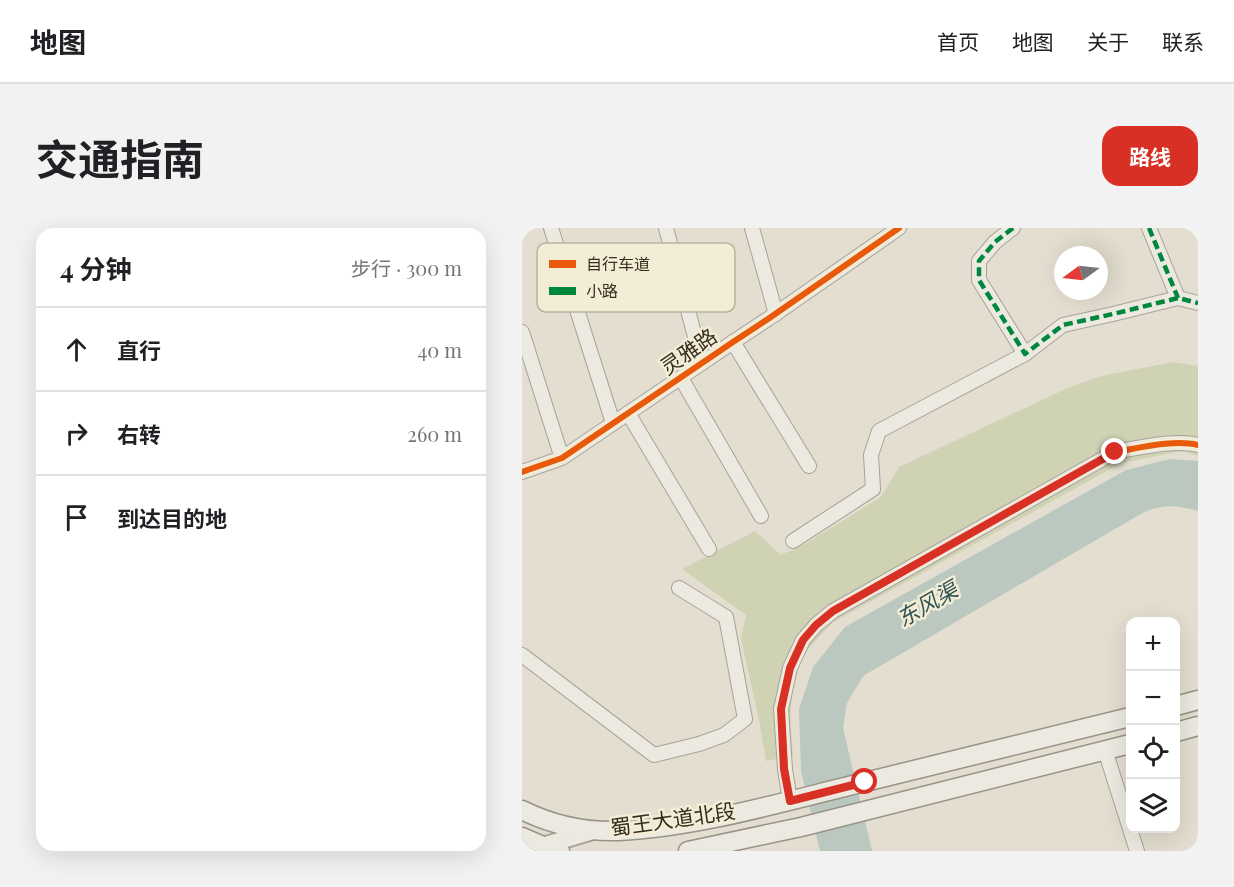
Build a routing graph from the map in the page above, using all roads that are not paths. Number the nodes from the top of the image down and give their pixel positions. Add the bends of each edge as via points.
1 (551, 228) edge
2 (666, 228) edge
3 (752, 228) edge
4 (898, 228) edge
5 (1013, 228) edge
6 (1149, 228) edge
7 (556, 243) edge
8 (670, 243) edge
9 (1178, 298) junction
10 (1198, 303) edge
11 (578, 312) edge
12 (688, 312) edge
13 (776, 314) junction
14 (522, 333) edge
15 (733, 342) junction
16 (1025, 354) junction
17 (702, 363) junction
18 (681, 378) junction
19 (628, 413) junction
20 (613, 423) junction
21 (1198, 445) edge
22 (560, 452) dead end
23 (809, 466) dead end
24 (522, 472) edge
25 (761, 516) dead end
26 (793, 541) dead end
27 (709, 549) dead end
28 (679, 588) dead end
29 (522, 656) edge
30 (1198, 700) edge
31 (1180, 705) edge
32 (1126, 718) edge
33 (1198, 726) edge
34 (1180, 731) edge
35 (1126, 745) edge
36 (1105, 750) junction
37 (790, 801) junction
38 (522, 810) edge
39 (597, 830) junction
40 (522, 837) edge
41 (543, 849) edge
42 (688, 851) edge
43 (1137, 851) edge

1 - 7 street
2 - 8 street
3 - 13 street
4 - 13 street, 灵雅路
5 - 16 street via 979,261 979,280
6 - 9 street
9 - 10 street
9 - 16 street via 1063,325
11 - 20 street
12 - 17 street
13 - 15 street, 灵雅路
14 - 22 street
15 - 17 street, 灵雅路
15 - 23 street
16 - 26 street via 879,431 871,454 873,489
17 - 18 street, 灵雅路
18 - 19 street, 灵雅路
18 - 25 street
19 - 20 street, 灵雅路
19 - 27 street
20 - 24 street, 灵雅路 via 562,458
21 - 37 street via 1153,445 1115,452 833,611 816,625 803,640 790,668 781,709
28 - 29 street via 726,617 745,719 724,735 654,755
30 - 31 main road
32 - 37 main road, 蜀王大道北段
33 - 34 main road
35 - 36 main road
36 - 42 main road, 蜀王大道北段 via 801,828
36 - 43 street
37 - 39 main road, 蜀王大道北段 via 674,825
38 - 39 main road, 蜀王大道北段 via 540,819
39 - 41 street
40 - 41 main road

